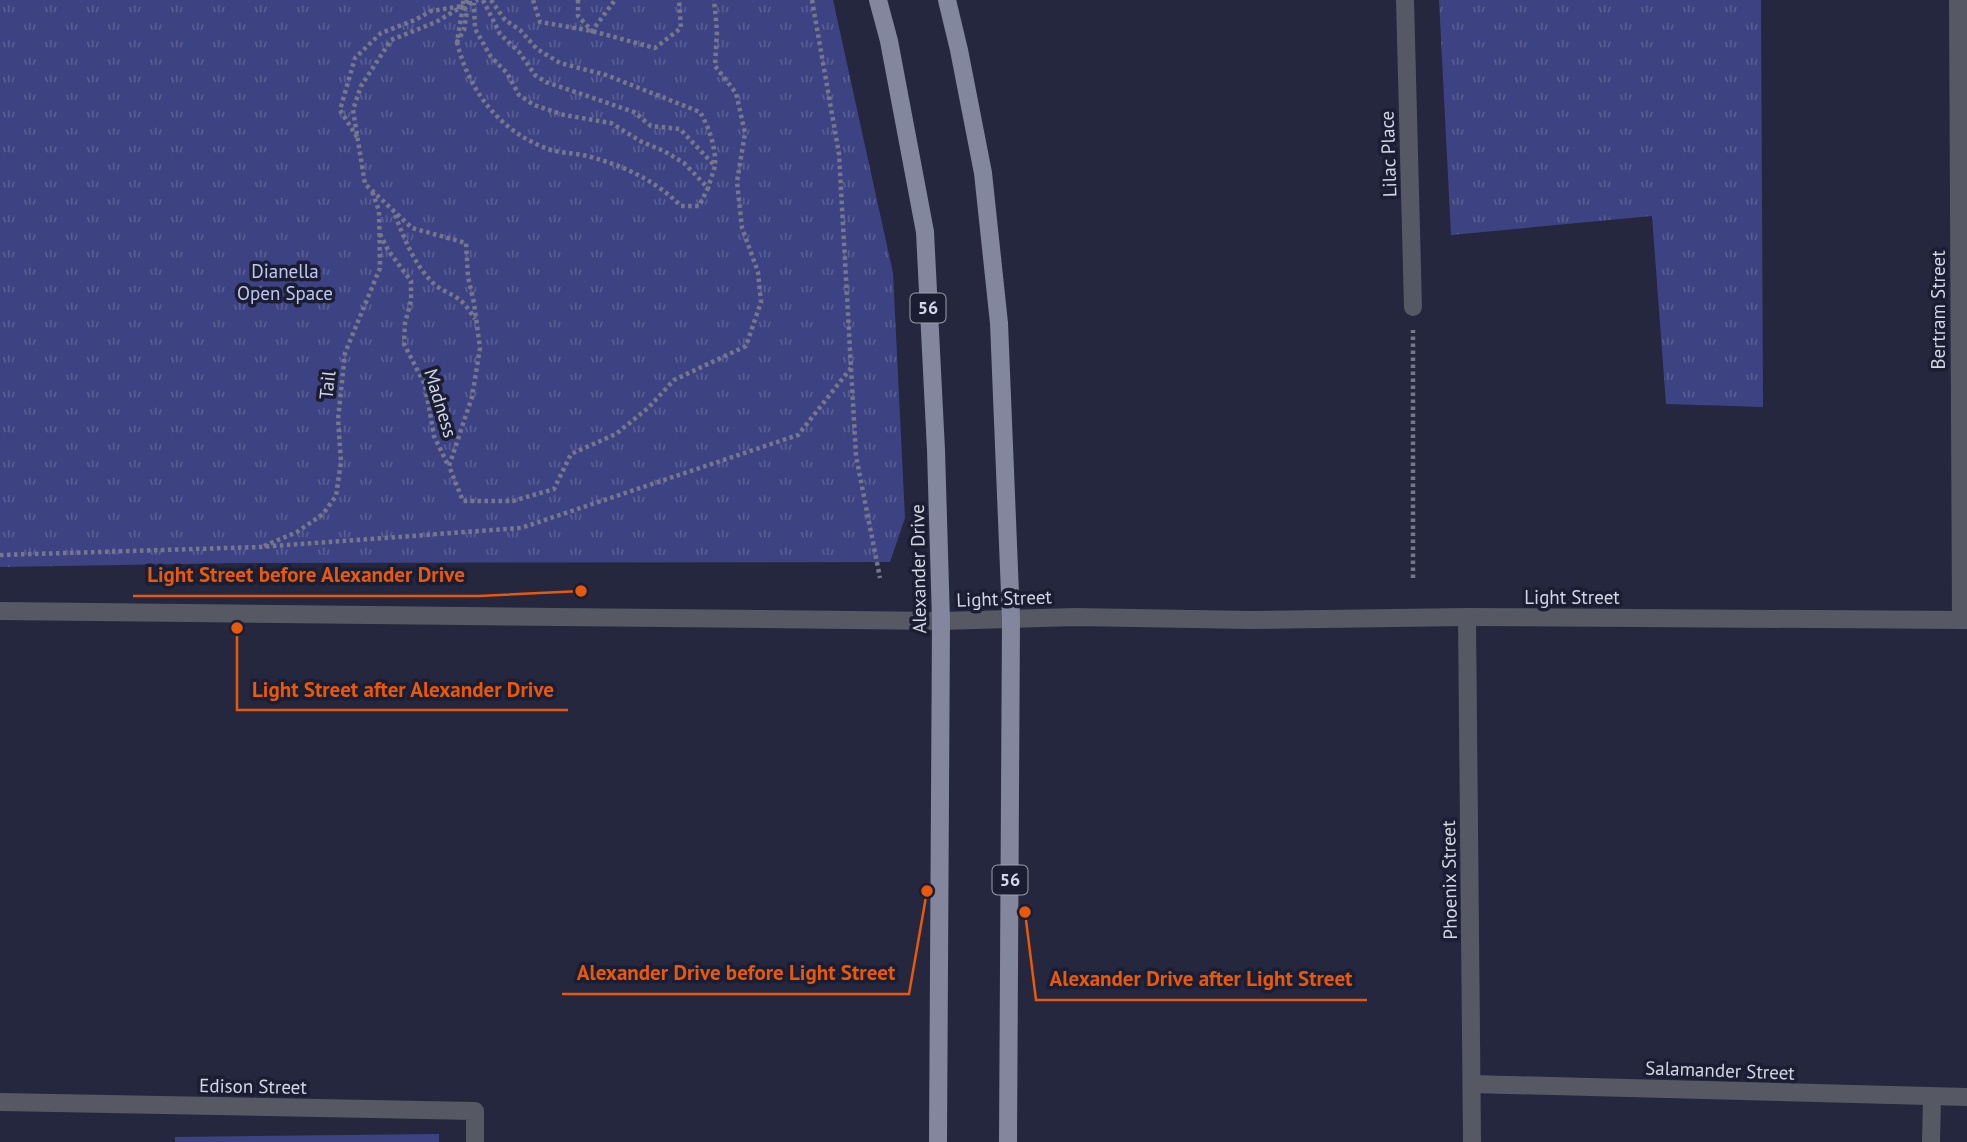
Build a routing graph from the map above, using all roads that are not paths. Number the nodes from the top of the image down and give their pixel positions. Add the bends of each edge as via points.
1 (878, 0) edge
2 (947, 0) edge
3 (1405, 0) edge
4 (1958, 0) edge
5 (1413, 307) road end
6 (0, 611) edge
7 (1467, 617) junction
8 (1012, 618) junction
9 (1964, 620) edge
10 (941, 621) junction
11 (1472, 1084) junction
12 (1932, 1097) junction
13 (1967, 1097) edge
14 (0, 1102) edge
15 (475, 1142) edge
16 (938, 1142) edge
17 (1008, 1142) edge
18 (1472, 1142) edge
19 (1931, 1142) edge

1 - 10 main road, Alexander Drive / 56 via 925,232
2 - 8 main road, 56 via 983,173 992,246
3 - 5 street, Lilac Place
4 - 9 street, Bertram Street
6 - 10 street, Light Street
7 - 8 street, Light Street
7 - 9 street, Light Street
7 - 11 street, Phoenix Street
8 - 10 street, Light Street
8 - 17 main road, 56
10 - 16 main road, Alexander Drive / 56
11 - 12 street, Salamander Street
11 - 18 street, Phoenix Street
12 - 13 street, Salamander Street
12 - 19 street
14 - 15 street, Edison Street via 475,1111

